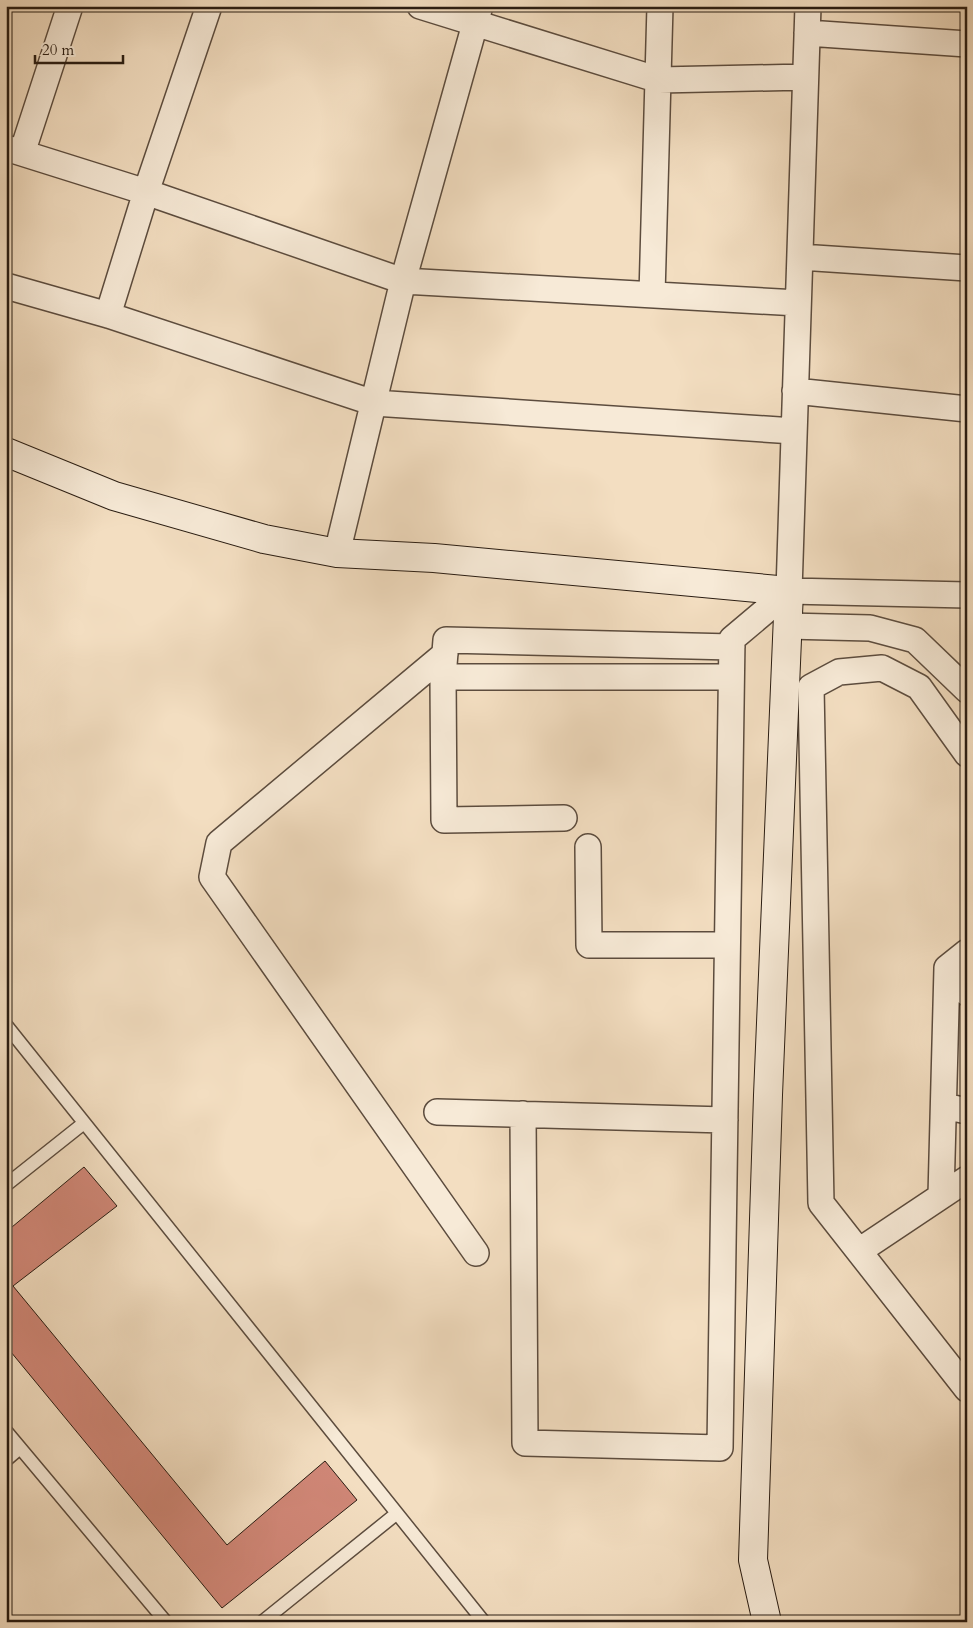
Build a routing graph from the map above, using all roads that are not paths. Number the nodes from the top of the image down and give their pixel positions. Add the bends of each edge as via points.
1 (70, 6) edge
2 (209, 6) edge
3 (420, 6) edge
4 (660, 6) edge
5 (808, 6) edge
6 (477, 15) edge
7 (807, 33) junction
8 (967, 44) edge
9 (806, 77) junction
10 (659, 80) junction
11 (14, 150) edge
12 (146, 192) junction
13 (800, 257) junction
14 (967, 268) edge
15 (403, 281) junction
16 (6, 286) edge
17 (652, 295) junction
18 (798, 303) junction
19 (108, 315) junction
20 (795, 391) junction
21 (374, 403) junction
22 (967, 409) edge
23 (794, 431) junction
24 (6, 452) edge
25 (337, 553) junction
26 (788, 591) junction
27 (967, 595) edge
28 (787, 626) junction
29 (732, 647) junction
30 (444, 665) junction
31 (731, 677) junction
32 (967, 690) edge
33 (967, 754) edge
34 (564, 818) dead end
35 (588, 847) dead end
36 (727, 945) junction
37 (967, 952) edge
38 (947, 968) junction
39 (967, 993) edge
40 (6, 1025) edge
41 (955, 1109) edge
42 (437, 1112) dead end
43 (523, 1114) junction
44 (725, 1120) junction
45 (84, 1123) junction
46 (967, 1179) edge
47 (6, 1185) edge
48 (941, 1196) junction
49 (859, 1251) junction
50 (476, 1253) dead end
51 (967, 1389) edge
52 (6, 1431) edge
53 (20, 1448) junction
54 (6, 1460) edge
55 (396, 1514) junction
56 (166, 1622) edge
57 (262, 1622) edge
58 (484, 1622) edge
59 (767, 1622) edge

1 - 11 street
2 - 12 street
3 - 6 street
4 - 10 street
5 - 7 street
6 - 10 street
6 - 15 street
7 - 8 street
7 - 9 street
9 - 10 street
9 - 13 street
10 - 17 street
11 - 12 street
12 - 15 street
12 - 19 street
13 - 14 street
13 - 18 street
15 - 17 street
15 - 21 street
16 - 19 street
17 - 18 street
18 - 20 street
19 - 21 street
20 - 22 street
20 - 23 street
21 - 23 street
21 - 25 street
23 - 26 street
24 - 25 street via 114,496 264,539
25 - 26 street via 434,558
26 - 27 street
26 - 28 street
26 - 29 street via 732,639
28 - 32 street via 870,628 915,640
28 - 59 street via 767,1105 754,1560
29 - 30 street via 446,640
29 - 31 street
30 - 31 street
30 - 34 street via 444,820
30 - 50 street via 219,843 212,877
31 - 36 street
33 - 49 street via 919,687 882,668 839,672 810,687 821,1202
35 - 36 street via 589,945
36 - 44 street
37 - 38 street
38 - 39 street
38 - 41 street
40 - 45 lane
41 - 48 street
42 - 43 street
43 - 44 street
43 - 44 street via 526,1443 720,1448
45 - 47 lane
45 - 55 lane
46 - 48 street
48 - 49 street
49 - 51 street
52 - 53 lane
53 - 54 lane
53 - 56 lane
55 - 57 lane
55 - 58 lane

